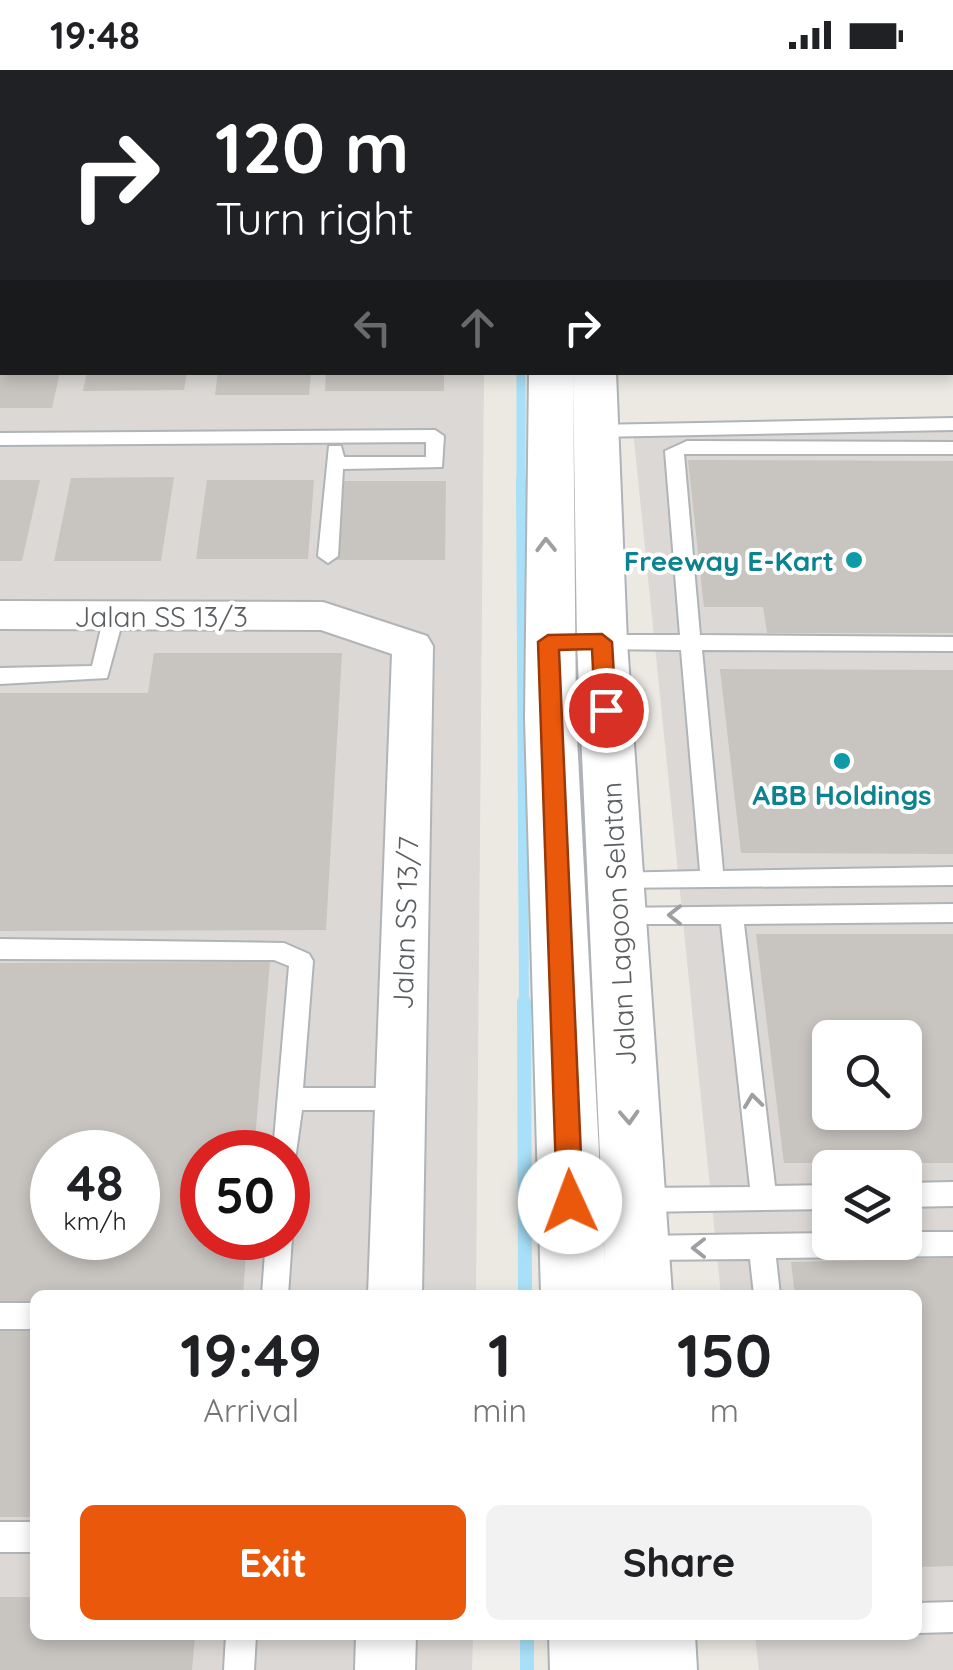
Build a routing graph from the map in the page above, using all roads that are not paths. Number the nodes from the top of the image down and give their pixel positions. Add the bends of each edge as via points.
1 (552, 375) edge
2 (594, 375) edge
3 (953, 424) edge
4 (595, 430) junction
5 (336, 437) junction
6 (0, 439) edge
7 (953, 448) edge
8 (334, 464) junction
9 (328, 556) dead end
10 (0, 615) edge
11 (114, 616) junction
12 (323, 616) joint
13 (575, 642) junction
14 (692, 642) junction
15 (953, 644) edge
16 (0, 676) edge
17 (953, 876) edge
18 (712, 880) junction
19 (594, 888) junction
20 (953, 913) edge
21 (731, 914) junction
22 (0, 949) edge
23 (289, 1099) junction
24 (400, 1099) junction
25 (287, 1130) edge
26 (953, 1194) edge
27 (922, 1195) edge
28 (812, 1197) edge
29 (764, 1198) junction
30 (570, 1202) junction
31 (953, 1244) edge
32 (762, 1247) junction
33 (636, 1248) edge
34 (278, 1260) edge
35 (276, 1290) edge
36 (395, 1290) edge
37 (574, 1290) edge
38 (766, 1290) edge
39 (0, 1316) edge
40 (30, 1316) edge
41 (0, 1537) edge
42 (30, 1537) edge
43 (922, 1618) edge
44 (953, 1618) edge
45 (241, 1640) edge
46 (386, 1640) edge
47 (586, 1640) edge
48 (658, 1640) edge
49 (239, 1670) edge
50 (384, 1670) edge
51 (587, 1670) edge
52 (660, 1670) edge

13 -> 1 main road, Jalan Lagoon Selatan via 546,520
2 - 4 main road, Jalan Lagoon Selatan
3 - 4 lane
4 - 13 main road, Jalan Lagoon Selatan
5 - 6 lane
5 - 8 lane
5 - 8 lane via 435,436 435,463
7 - 14 lane via 674,451
8 - 9 lane
10 - 11 street, Jalan SS 13/3
11 - 12 street, Jalan SS 13/3
11 - 16 lane via 100,673
12 - 24 street, Jalan SS 13/7 via 412,646
13 - 14 lane
13 - 19 main road, Jalan Lagoon Selatan
14 - 15 lane
14 - 18 lane
17 - 18 lane
18 - 19 lane
21 -> 19 lane
19 - 30 main road, Jalan Lagoon Selatan
19 -> 33 main road, Jalan Lagoon Selatan
20 - 21 lane
29 -> 21 lane
22 - 23 lane via 276,950 301,961
23 - 24 lane
23 - 25 lane
24 - 36 street, Jalan SS 13/7
26 - 27 lane
28 - 29 lane
29 - 33 lane
30 - 33 lane
30 - 37 main road, Jalan Lagoon Selatan
31 - 32 lane
32 -> 33 lane
32 - 38 lane
34 - 35 lane
39 - 40 lane
41 - 42 lane
43 - 44 lane
45 - 49 lane
46 - 50 street
47 - 51 main road
48 - 52 main road

